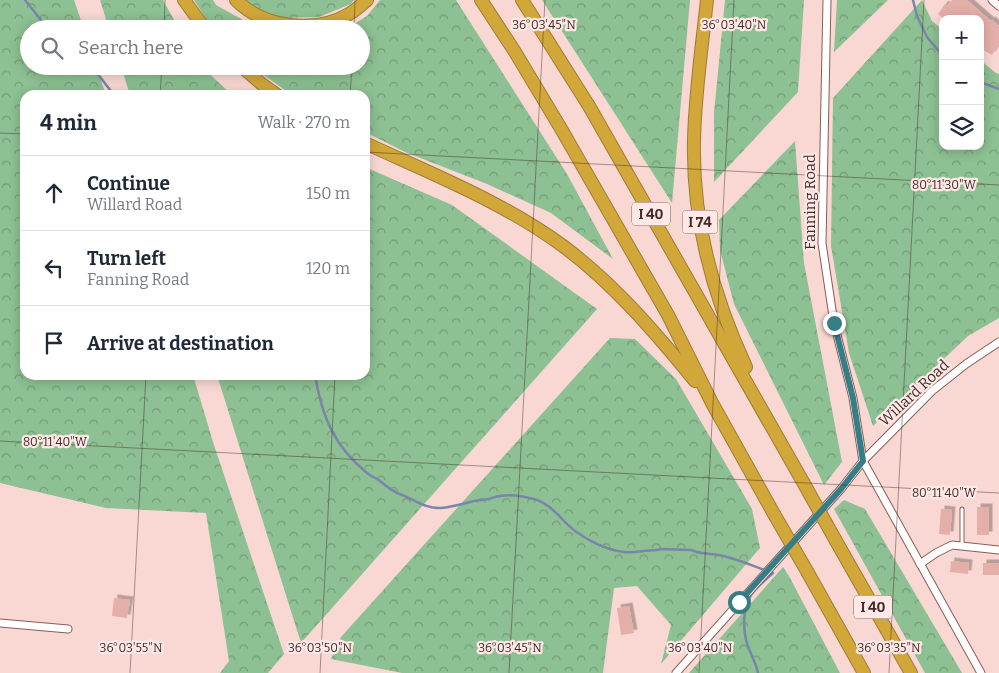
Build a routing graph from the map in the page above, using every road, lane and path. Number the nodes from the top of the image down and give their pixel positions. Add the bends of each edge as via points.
1 (184, 0) edge
2 (236, 0) edge
3 (367, 0) edge
4 (481, 0) edge
5 (522, 0) edge
6 (707, 0) edge
7 (827, 0) edge
8 (992, 0) edge
9 (999, 6) edge
10 (198, 20) edge
11 (269, 20) edge
12 (336, 20) edge
13 (251, 75) edge
14 (270, 90) edge
15 (370, 145) edge
16 (999, 342) edge
17 (712, 403) junction
18 (775, 431) junction
19 (863, 461) junction
20 (962, 510) dead end
21 (962, 546) junction
22 (999, 550) edge
23 (920, 564) junction
24 (0, 623) edge
25 (68, 629) dead end
26 (676, 673) edge
27 (864, 673) edge
28 (911, 673) edge
29 (981, 673) edge

1 - 10 highway
2 - 11 highway via 252,13
3 - 12 highway
4 - 17 highway, I 40 via 560,127 668,315
5 - 18 highway, I 40 via 589,106
6 - 18 highway, I 74 via 694,141 700,220 717,294
7 - 19 street, Fanning Road via 822,243 834,323 853,398
8 - 9 street
13 - 14 highway
15 - 17 highway via 488,201 531,225 586,264 627,302
16 - 19 street, Willard Road via 932,391
17 - 27 highway, I 40, bridge
18 - 28 highway, I 40, bridge
19 - 23 street, Fanning Road
19 - 26 street, Willard Road
20 - 21 lane
21 - 22 street
21 - 23 street via 952,545
23 - 29 street, Fanning Road
24 - 25 street

